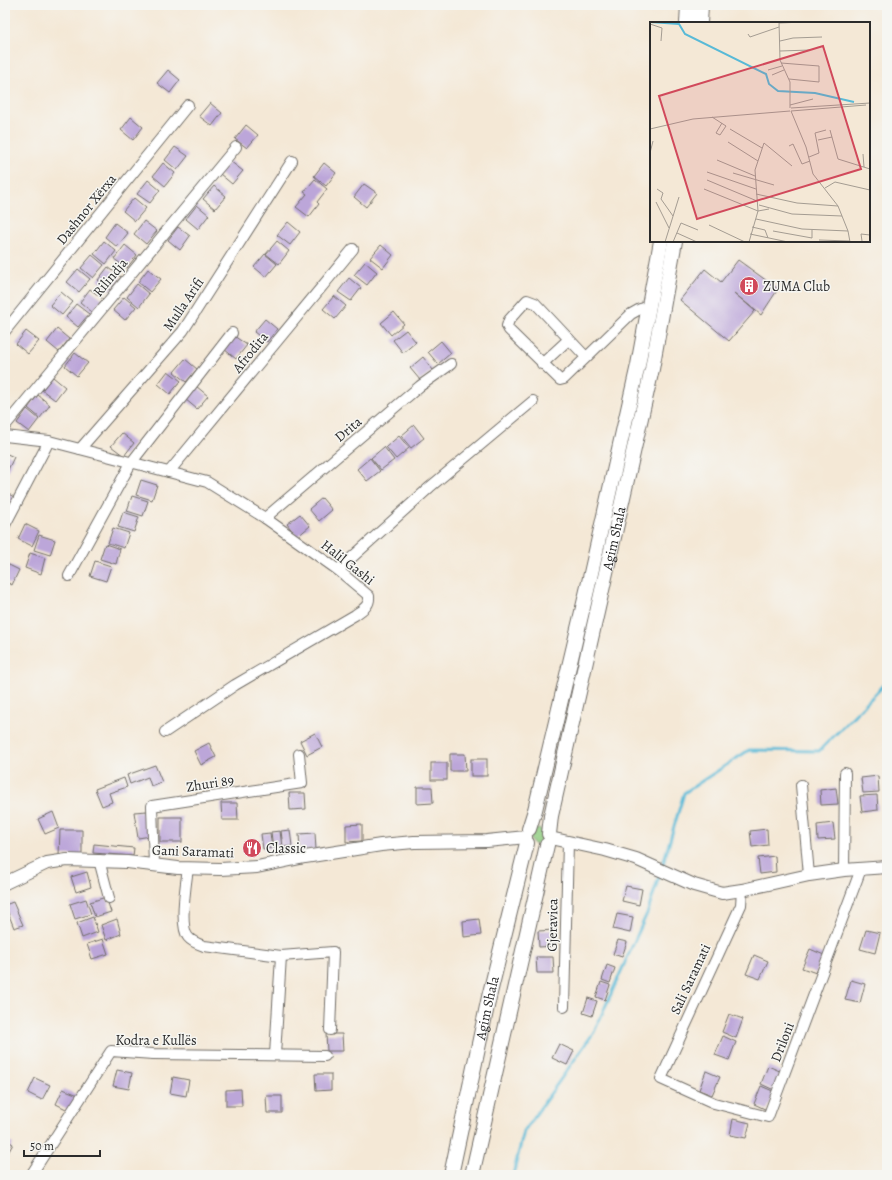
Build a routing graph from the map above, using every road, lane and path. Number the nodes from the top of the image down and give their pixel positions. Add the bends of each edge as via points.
1 (688, 5) edge
2 (701, 5) edge
3 (687, 22) edge
4 (700, 22) edge
5 (188, 105) dead end
6 (236, 147) dead end
7 (292, 161) dead end
8 (661, 242) edge
9 (675, 242) edge
10 (353, 249) dead end
11 (648, 307) junction
12 (5, 331) edge
13 (232, 333) dead end
14 (569, 339) junction
15 (586, 357) junction
16 (451, 364) dead end
17 (542, 364) junction
18 (533, 401) dead end
19 (5, 426) edge
20 (5, 436) edge
21 (49, 441) junction
22 (80, 449) junction
23 (130, 463) junction
24 (170, 472) junction
25 (265, 518) junction
26 (5, 525) edge
27 (338, 570) junction
28 (69, 576) dead end
29 (165, 732) dead end
30 (299, 754) dead end
31 (844, 773) dead end
32 (801, 785) dead end
33 (527, 836) junction
34 (549, 839) junction
35 (568, 842) junction
36 (99, 860) junction
37 (154, 865) junction
38 (887, 867) edge
39 (188, 868) junction
40 (861, 869) junction
41 (844, 870) junction
42 (809, 875) junction
43 (5, 883) edge
44 (742, 890) junction
45 (110, 898) dead end
46 (281, 956) junction
47 (564, 1007) dead end
48 (330, 1030) dead end
49 (275, 1055) junction
50 (325, 1056) dead end
51 (661, 1079) joint
52 (31, 1175) edge
53 (451, 1175) edge
54 (472, 1175) edge

1 - 3 main road
2 - 4 main road
5 - 12 street, Dashnor Xërxa
6 - 19 street, Rilindja
7 - 22 street, Mulla Arifi via 183,331
8 - 11 main road, Agim Shala
9 - 34 main road, Agim Shala via 652,369 551,816
10 - 24 street, Afrodita
11 - 15 street via 631,314
11 - 33 main road, Agim Shala via 638,365 591,574
13 - 23 street
14 - 15 street
14 - 17 street
14 - 17 street via 535,303 527,300 509,320 507,326
15 - 17 street via 560,380
16 - 25 street, Drita via 420,386
18 - 27 street via 430,487
20 - 21 street, Halil Gashi
21 - 22 street, Halil Gashi
21 - 26 street
22 - 23 street, Halil Gashi
23 - 24 street, Halil Gashi
23 - 28 street
24 - 25 street, Halil Gashi via 208,482
25 - 27 street, Halil Gashi
27 - 29 street, Halil Gashi via 369,596 368,606 235,685
30 - 37 street, Zhuri 89 via 302,783 152,806
31 - 41 street
32 - 42 street
33 - 34 main road via 536,849 544,847
33 - 34 main road via 534,826 541,826 545,828
33 - 39 street, Gani Saramati via 487,841 381,845 257,867
33 - 53 main road, Agim Shala
34 - 35 street
34 - 54 main road, Agim Shala
35 - 44 street via 636,859 694,885 722,893
35 - 47 street, Gjeravica
36 - 37 street, Gani Saramati
36 - 43 street, Gani Saramati via 47,863
36 - 45 street
37 - 39 street, Gani Saramati
38 - 40 street
39 - 46 street via 183,923 187,936 204,946
40 - 41 street
40 - 51 street, Driloni via 768,1117 714,1103
41 - 42 street
42 - 44 street
44 - 51 street, Sali Saramati via 741,905
46 - 48 street via 333,952
46 - 49 street
49 - 50 street, Kodra e Kullës
49 - 52 street, Kodra e Kullës via 111,1051

